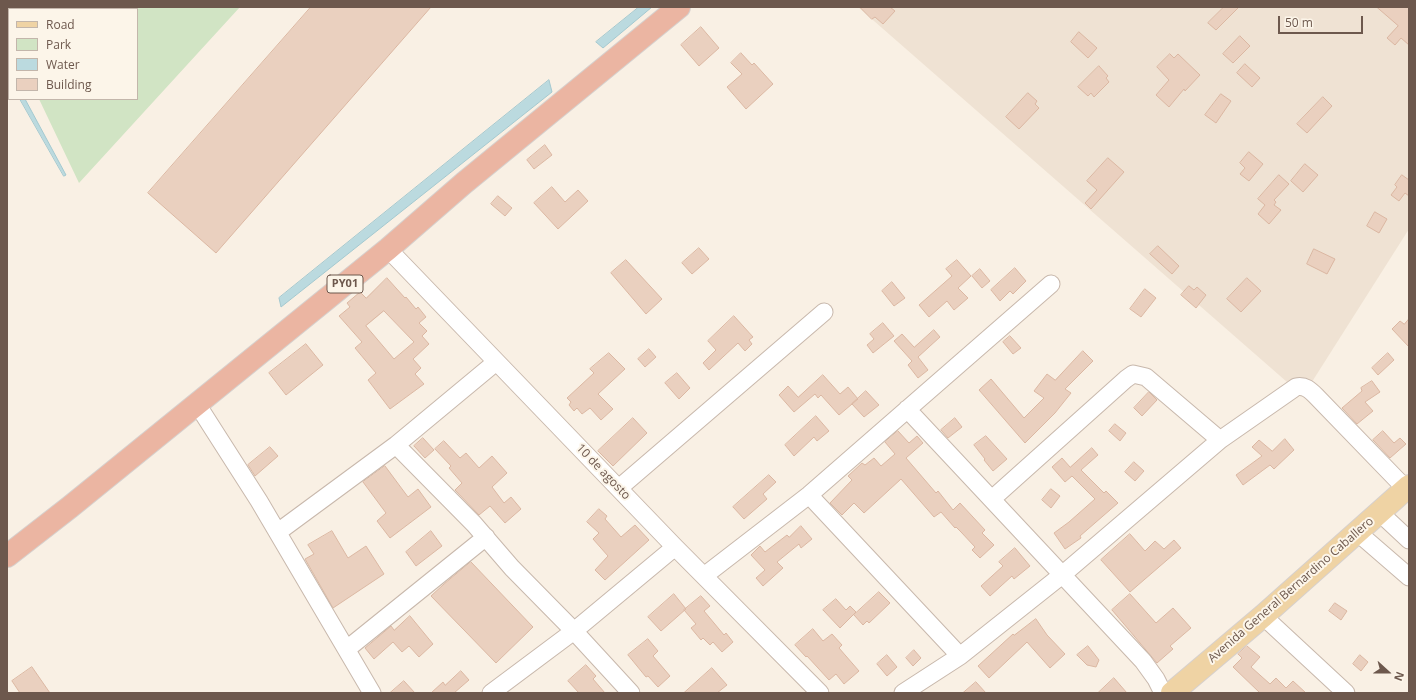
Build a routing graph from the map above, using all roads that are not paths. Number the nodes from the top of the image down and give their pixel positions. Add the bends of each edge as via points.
1 (679, 7) edge
2 (388, 249) junction
3 (1050, 284) dead end
4 (824, 312) dead end
5 (496, 362) junction
6 (197, 404) junction
7 (908, 409) junction
8 (1220, 440) junction
9 (396, 445) junction
10 (1407, 487) edge
11 (618, 488) junction
12 (809, 495) junction
13 (992, 499) junction
14 (1379, 512) junction
15 (278, 532) junction
16 (1357, 532) junction
17 (486, 537) junction
18 (1409, 540) edge
19 (675, 547) junction
20 (7, 556) edge
21 (1390, 561) junction
22 (1062, 574) junction
23 (704, 576) junction
24 (1409, 577) edge
25 (1262, 616) junction
26 (574, 631) junction
27 (347, 649) junction
28 (960, 656) junction
29 (372, 693) edge
30 (491, 693) edge
31 (631, 693) edge
32 (820, 693) edge
33 (903, 693) edge
34 (1163, 693) edge
35 (1172, 693) edge
36 (1346, 693) edge

1 - 2 highway, PY01 via 464,183
2 - 5 street, 10 de agosto
2 - 6 highway, PY01
3 - 7 street
4 - 11 street
5 - 9 street
5 - 11 street, 10 de agosto
6 - 15 street
6 - 20 highway, PY01
7 - 12 street
7 - 13 street
8 - 10 street via 1290,390 1302,386 1316,396
8 - 13 street via 1146,377 1133,374
8 - 22 street
9 - 15 street
9 - 17 street
10 - 14 main road, Avenida General Bernardino Caballero
11 - 19 street, 10 de agosto
12 - 23 street
12 - 28 street
13 - 22 street
14 - 16 main road, Avenida General Bernardino Caballero
14 - 18 street
15 - 27 street
16 - 21 street
16 - 25 main road, Avenida General Bernardino Caballero
17 - 26 street via 512,568
17 - 27 street
18 - 21 street
19 - 23 street, 10 de agosto
19 - 26 street
21 - 24 street
22 - 28 street
22 - 34 street via 1143,661
23 - 32 street, 10 de agosto
25 - 35 main road, Avenida General Bernardino Caballero
25 - 36 street
26 - 30 street
26 - 31 street
27 - 29 street
28 - 33 street

